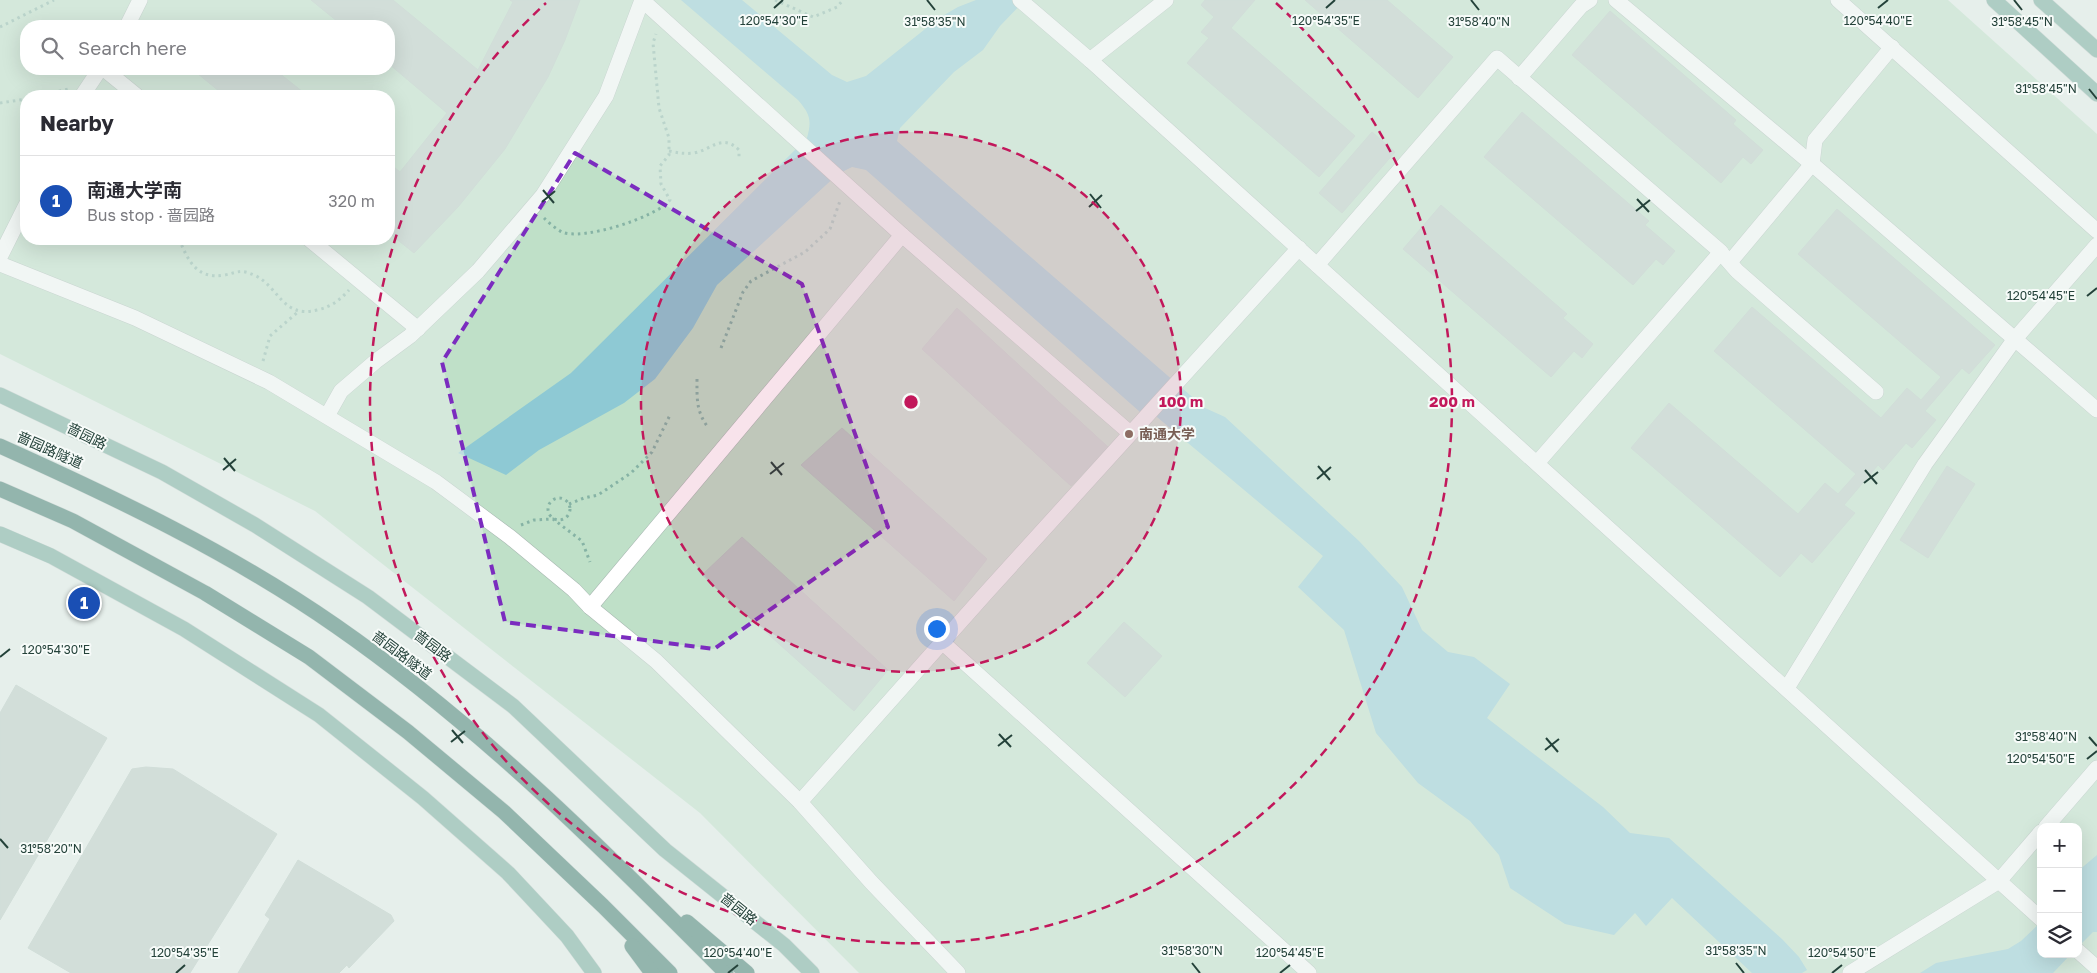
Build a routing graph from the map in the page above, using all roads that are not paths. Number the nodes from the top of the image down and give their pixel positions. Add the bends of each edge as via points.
1 (140, 0) edge
2 (642, 0) edge
3 (1166, 0) edge
4 (1590, 0) edge
5 (1616, 0) edge
6 (1838, 0) edge
7 (1994, 0) edge
8 (2041, 0) edge
9 (1025, 4) edge
10 (130, 20) edge
11 (1892, 47) junction
12 (2097, 50) edge
13 (1090, 60) junction
14 (98, 75) edge
15 (110, 75) edge
16 (1519, 78) junction
17 (87, 90) edge
18 (129, 90) edge
19 (2097, 94) edge
20 (1812, 164) junction
21 (20, 217) edge
22 (2097, 231) edge
23 (902, 235) junction
24 (316, 245) edge
25 (2097, 246) edge
26 (1298, 248) junction
27 (0, 257) edge
28 (1725, 257) junction
29 (0, 264) edge
30 (1317, 265) junction
31 (418, 328) junction
32 (2014, 340) junction
33 (1876, 392) dead end
34 (0, 395) edge
35 (2097, 410) edge
36 (327, 416) junction
37 (1130, 433) junction
38 (0, 446) edge
39 (1537, 463) junction
40 (0, 489) edge
41 (0, 534) edge
42 (590, 607) junction
43 (942, 642) junction
44 (1787, 688) junction
45 (2097, 768) edge
46 (800, 802) junction
47 (2049, 823) edge
48 (2037, 837) edge
49 (599, 846) junction
50 (1999, 881) junction
51 (603, 906) junction
52 (2037, 916) edge
53 (2082, 955) edge
54 (2097, 968) edge
55 (594, 973) edge
56 (652, 973) edge
57 (670, 973) edge
58 (726, 973) edge
59 (747, 973) edge
60 (812, 973) edge
61 (958, 973) edge
62 (1309, 973) edge
63 (1850, 973) edge

1 - 10 street
2 - 23 street
2 - 31 street via 606,96 543,194 478,271
3 - 13 street
4 - 16 street via 1581,6
5 - 20 street
6 - 11 street
7 - 19 main road
8 - 12 main road
9 - 13 street
11 - 20 street via 1815,140
11 - 22 street
13 - 26 street
14 - 17 street
15 - 18 street
16 - 28 street
16 - 30 street via 1497,58
20 - 28 street
20 - 32 street
21 - 27 street
23 - 37 street
23 - 42 street
24 - 31 street
25 - 32 street
26 - 30 street
26 - 37 street
28 - 33 street
28 - 39 street
29 - 36 street via 136,318 259,377
30 - 39 street
31 - 36 street via 341,391
32 - 35 street
32 - 44 street via 1925,464
34 - 60 main road, 啬园路 via 162,472 368,597 513,706 665,850 784,945
36 - 42 street via 436,482 510,537
37 - 43 street
38 - 49 highway, 啬园路隧道 via 92,487 212,548 335,626 431,697 521,773
39 - 44 street
40 - 51 highway via 74,521 309,657 408,732 504,812
41 - 55 main road via 51,556 184,629 319,715 423,798 508,873 567,936
42 - 46 street via 656,661
43 - 46 street
43 - 62 street
44 - 50 street
45 - 47 street
46 - 61 street
48 - 50 street
49 - 58 highway, 啬园路隧道
49 - 59 highway
50 - 52 street
50 - 63 street
51 - 56 highway
51 - 57 highway
53 - 54 street

